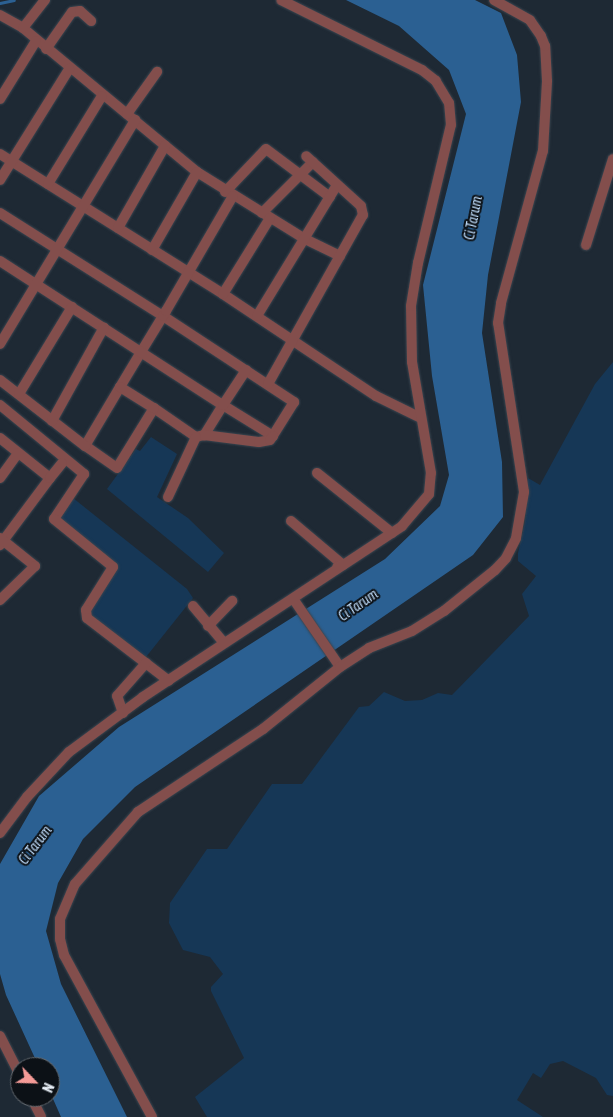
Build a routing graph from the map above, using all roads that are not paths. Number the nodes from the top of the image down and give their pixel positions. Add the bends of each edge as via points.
1 (45, 0) edge
2 (281, 0) edge
3 (494, 0) edge
4 (0, 15) edge
5 (90, 21) dead end
6 (22, 28) junction
7 (36, 41) junction
8 (46, 49) junction
9 (69, 69) junction
10 (156, 72) dead end
11 (102, 96) junction
12 (0, 99) edge
13 (131, 117) junction
14 (165, 146) junction
15 (0, 154) edge
16 (613, 159) edge
17 (12, 161) junction
18 (197, 172) junction
19 (300, 173) junction
20 (0, 180) edge
21 (48, 184) junction
22 (337, 186) junction
23 (229, 194) junction
24 (330, 196) junction
25 (84, 205) junction
26 (0, 206) edge
27 (0, 213) edge
28 (266, 215) junction
29 (118, 228) junction
30 (305, 239) junction
31 (586, 245) dead end
32 (58, 246) junction
33 (152, 250) junction
34 (340, 256) junction
35 (0, 263) edge
36 (188, 272) junction
37 (35, 284) junction
38 (224, 294) junction
39 (72, 307) junction
40 (164, 314) junction
41 (257, 316) junction
42 (104, 327) junction
43 (294, 340) junction
44 (0, 344) edge
45 (211, 344) junction
46 (141, 352) junction
47 (246, 370) junction
48 (0, 380) edge
49 (269, 381) junction
50 (120, 387) junction
51 (294, 393) dead end
52 (19, 394) junction
53 (0, 405) edge
54 (224, 405) junction
55 (154, 408) junction
56 (420, 418) junction
57 (52, 420) junction
58 (200, 436) junction
59 (273, 436) junction
60 (0, 438) edge
61 (85, 446) junction
62 (18, 453) junction
63 (62, 463) dead end
64 (317, 473) dead end
65 (0, 478) edge
66 (50, 478) junction
67 (168, 497) dead end
68 (291, 521) dead end
69 (392, 533) junction
70 (1, 541) edge
71 (343, 564) junction
72 (0, 600) edge
73 (232, 601) dead end
74 (296, 602) junction
75 (192, 606) dead end
76 (208, 626) junction
77 (245, 631) junction
78 (224, 643) junction
79 (146, 663) junction
80 (338, 665) junction
81 (169, 680) junction
82 (122, 713) junction
83 (0, 834) edge
84 (0, 1036) edge
85 (11, 1057) edge
86 (152, 1117) edge

1 - 6 street
2 - 56 street via 422,70 436,82 449,102 451,125 411,306 412,362
3 - 80 street via 530,20 545,46 547,120 543,152 498,322 524,492 516,538 495,570 444,611 412,631 369,648
4 - 6 street
5 - 8 street via 80,11 72,12
6 - 7 street
7 - 8 street
7 - 12 street
8 - 9 street
9 - 11 street
9 - 17 street
10 - 13 street
11 - 13 street
11 - 21 street
13 - 14 street
13 - 25 street
14 - 18 street
14 - 29 street
15 - 17 street
16 - 31 street
17 - 20 street
17 - 21 street
18 - 23 street
18 - 33 street
19 - 22 street via 309,159
19 - 23 street via 266,149
19 - 24 street
19 - 28 street
21 - 25 street
22 - 24 street
22 - 34 street via 363,210
23 - 28 street
23 - 36 street
24 - 30 street
25 - 29 street
25 - 32 street
26 - 32 street
27 - 32 street
28 - 30 street
28 - 38 street
29 - 33 street
30 - 34 street
30 - 41 street
32 - 37 street
32 - 40 street
33 - 36 street
34 - 43 street
35 - 37 street
36 - 38 street
36 - 40 street
37 - 39 street
37 - 44 street
38 - 41 street
39 - 42 street
39 - 52 street
40 - 45 street
40 - 46 street
41 - 43 street
42 - 46 street
42 - 57 street
43 - 49 street
43 - 56 street via 376,396
45 - 47 street
45 - 49 street
46 - 50 street
46 - 54 street
47 - 49 street
47 - 54 street
48 - 52 street
49 - 51 street
49 - 59 street via 294,402
50 - 55 street
50 - 61 street
52 - 57 street
53 - 79 street via 84,474 54,519 113,567 86,614
54 - 58 street
54 - 59 street
55 - 58 street
55 - 61 street via 118,467 114,468
56 - 69 street via 431,485 417,512
57 - 61 street
58 - 59 street via 259,442
58 - 67 street
60 - 62 street
62 - 65 street
62 - 66 street
63 - 66 street
64 - 69 street
66 - 70 street
68 - 71 street
69 - 71 street
70 - 72 street via 35,566
71 - 74 street
71 - 77 street via 279,602
73 - 76 street
74 - 77 street
74 - 80 street
75 - 76 street
76 - 78 street
77 - 78 street
78 - 81 street
79 - 81 street
79 - 82 street via 117,696
80 - 86 street via 263,729 138,812 99,854 65,902 60,939 64,956
81 - 82 street
82 - 83 street via 56,765
84 - 85 street

